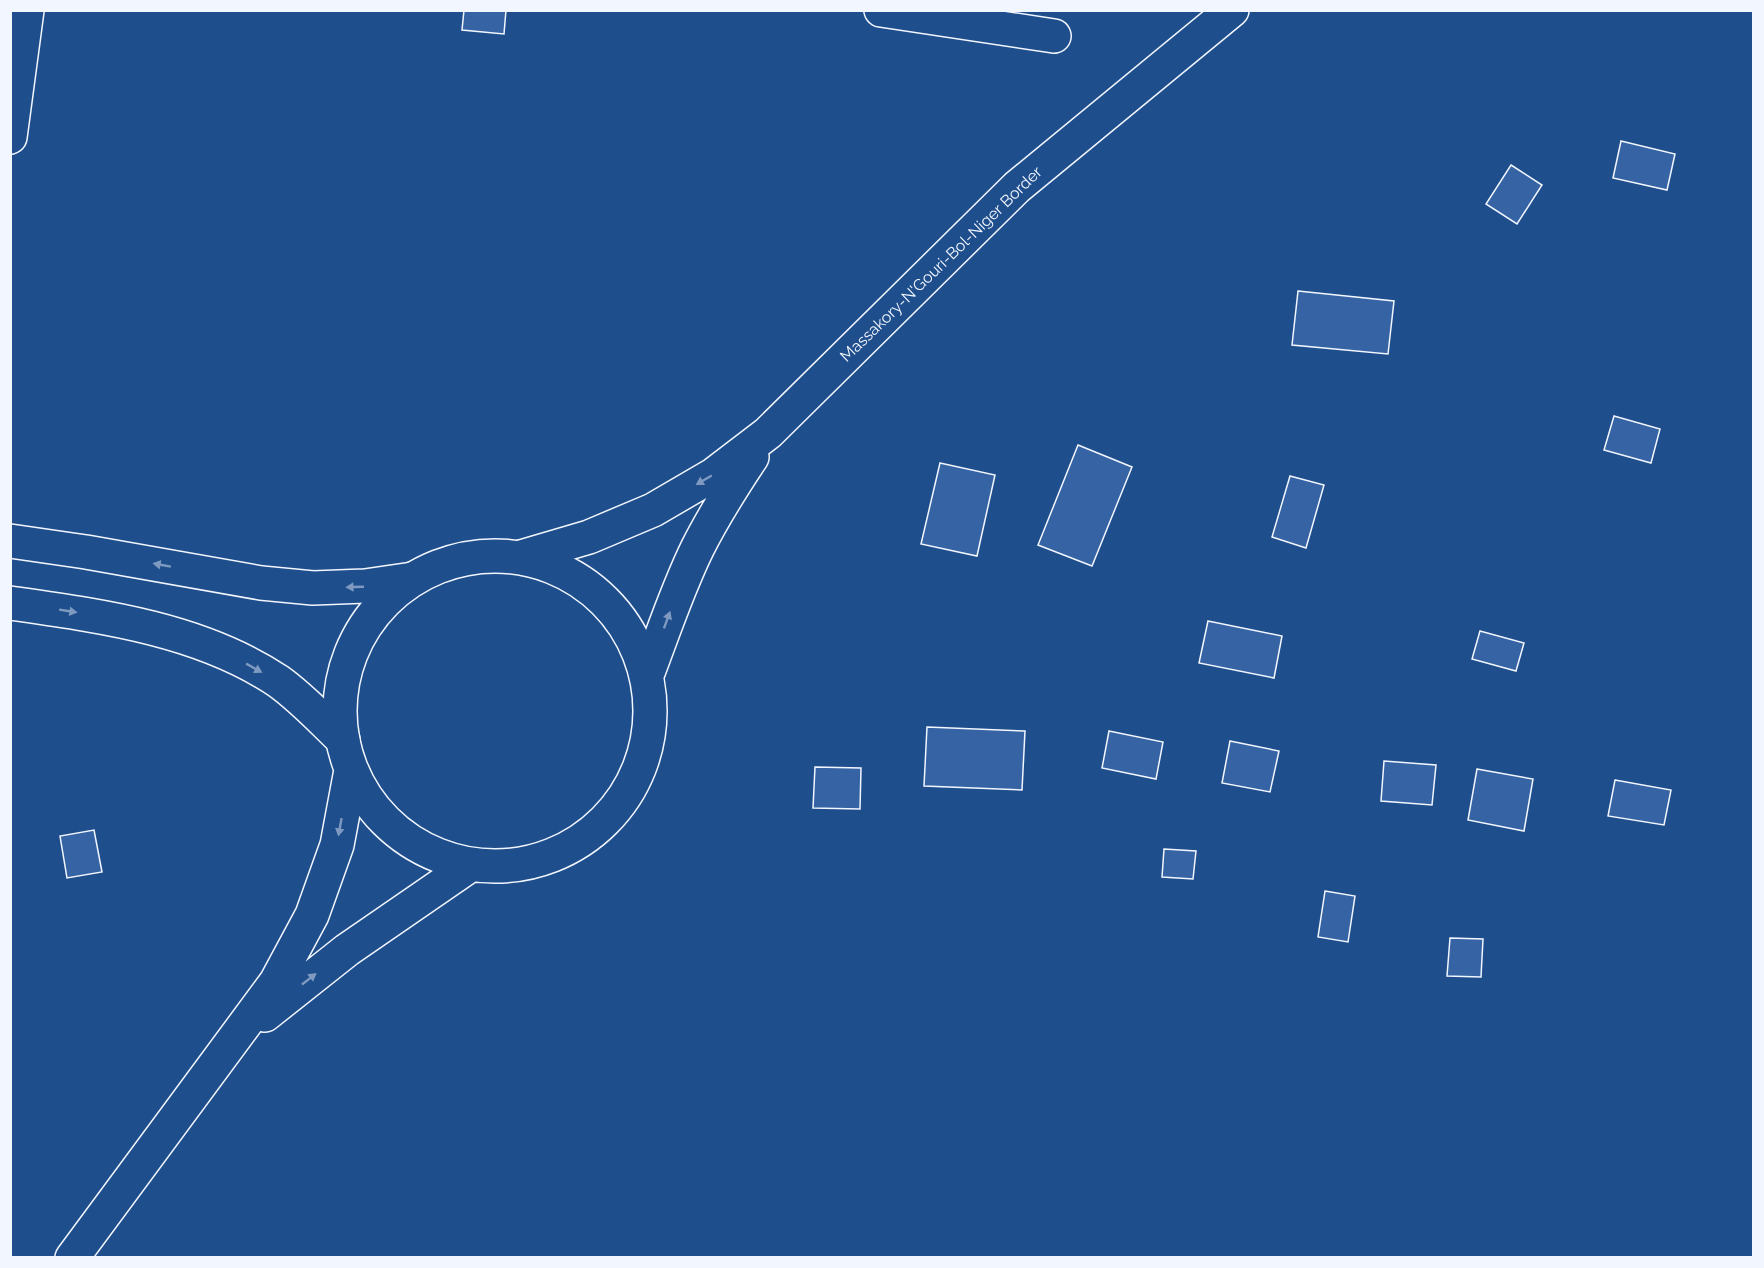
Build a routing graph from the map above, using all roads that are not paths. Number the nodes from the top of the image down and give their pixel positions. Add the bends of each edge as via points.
1 (27, 10) edge
2 (881, 10) edge
3 (1232, 10) edge
4 (1054, 36) dead end
5 (10, 137) edge
6 (768, 433) junction
7 (10, 541) edge
8 (521, 557) junction
9 (413, 579) junction
10 (10, 603) edge
11 (647, 675) junction
12 (347, 755) junction
13 (469, 866) junction
14 (231, 1043) junction
15 (72, 1257) edge

1 - 5 main road
2 - 4 main road
3 - 6 main road, Massakory-N'Gouri-Bol-Niger Border via 1017,187
6 -> 8 main road, Massakory-N'Gouri-Bol-Niger Border via 713,475 653,510 589,537
11 -> 6 main road, Massakory-N'Gouri-Bol-Niger Border via 697,549
9 -> 7 main road via 313,588 261,584
8 - 9 main road, Massakory-N'Gouri-Bol-Niger Border via 465,558
8 - 11 main road, Massakory-N'Gouri-Bol-Niger Border via 564,571 602,597 630,633
9 - 12 main road, Massakory-N'Gouri-Bol-Niger Border via 378,610 346,666 340,704
10 -> 12 main road via 91,615 177,635 236,658 294,693
11 - 13 main road, Massakory-N'Gouri-Bol-Niger Border via 650,726 637,776 609,818 569,849 520,866
12 - 13 main road, Massakory-N'Gouri-Bol-Niger Border via 378,815 419,849
12 -> 14 main road, Massakory-N'Gouri-Bol-Niger Border via 337,845 312,915 276,982
14 -> 13 main road, Massakory-N'Gouri-Bol-Niger Border via 347,950
14 - 15 main road, Massakory-N'Gouri-Bol-Niger Border

